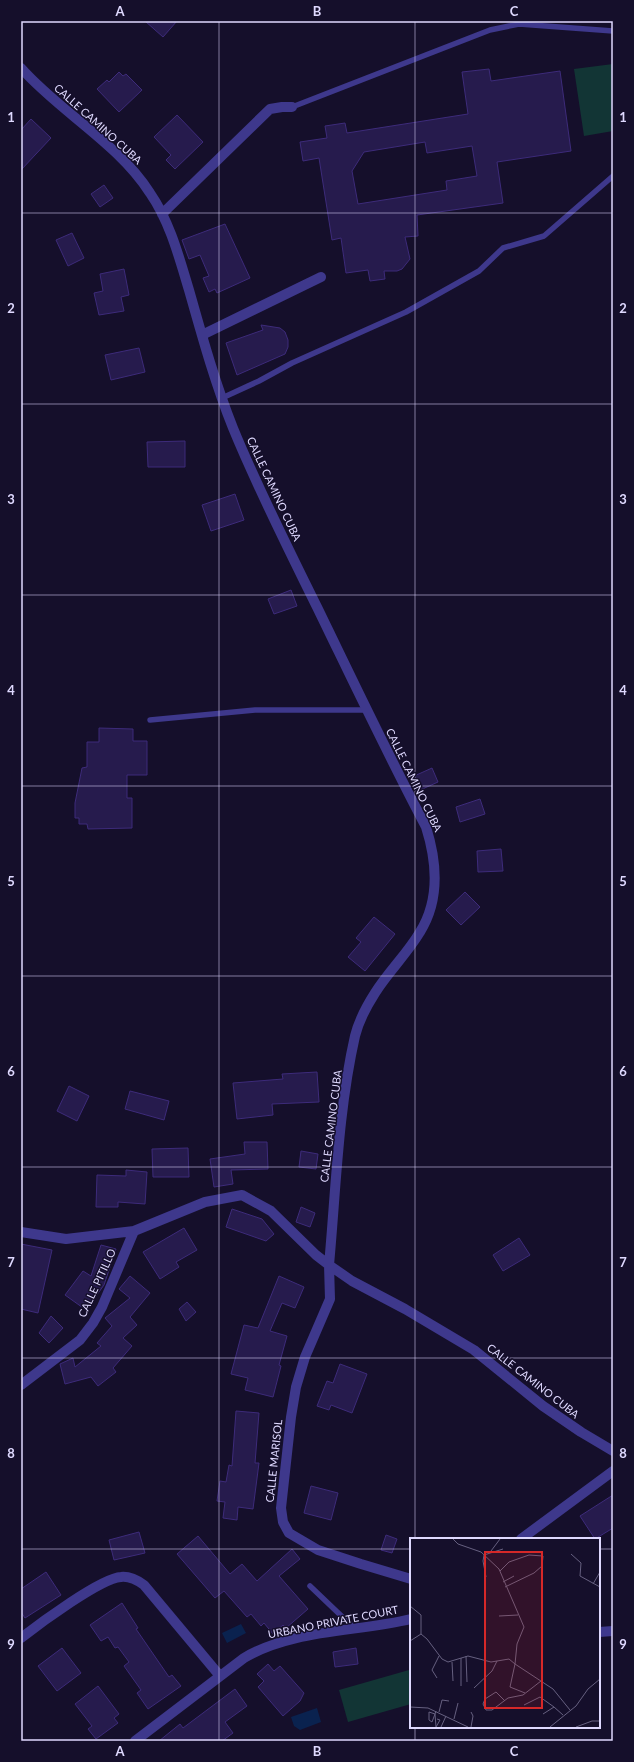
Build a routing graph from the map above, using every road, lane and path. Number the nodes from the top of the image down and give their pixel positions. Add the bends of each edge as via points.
1 (613, 31) edge
2 (21, 68) edge
3 (292, 107) joint
4 (613, 176) edge
5 (162, 214) junction
6 (321, 277) dead end
7 (202, 335) junction
8 (222, 398) junction
9 (367, 710) junction
10 (150, 720) dead end
11 (134, 1231) junction
12 (21, 1232) edge
13 (330, 1265) junction
14 (21, 1386) edge
15 (613, 1451) edge
16 (613, 1471) edge
17 (522, 1538) edge
18 (410, 1579) edge
19 (310, 1586) dead end
20 (410, 1619) edge
21 (354, 1628) junction
22 (613, 1631) edge
23 (600, 1632) edge
24 (21, 1638) edge
25 (220, 1676) junction
26 (135, 1741) edge

1 - 3 lane via 519,24 490,30
2 - 5 street, CALLE CAMINO CUBA via 126,163 151,194
3 - 5 street via 270,109
4 - 8 lane via 544,236 503,248 479,271 406,312 292,363
5 - 7 street, CALLE CAMINO CUBA via 174,242
6 - 7 street
7 - 8 street, CALLE CAMINO CUBA
8 - 9 street, CALLE CAMINO CUBA via 260,491
9 - 10 lane via 255,710
9 - 13 street, CALLE CAMINO CUBA via 426,827 433,848 435,878 433,905 420,932 382,981 361,1014 355,1036 344,1100
11 - 12 street via 66,1240
11 - 13 street via 205,1202 242,1195 272,1210 316,1255
11 - 14 street, CALLE PITILLO via 93,1323 80,1340
13 - 15 street, CALLE CAMINO CUBA via 352,1282 405,1309 474,1350 543,1406
13 - 18 street, CALLE MARISOL via 330,1299 305,1357 296,1386 281,1508 283,1522 289,1533 318,1550
16 - 17 street
19 - 21 lane
20 - 21 street, URBANO PRIVATE COURT
21 - 25 street, URBANO PRIVATE COURT via 256,1650
22 - 23 street
24 - 25 street via 93,1589 111,1579 128,1577 144,1585
25 - 26 street, URBANO PRIVATE COURT

